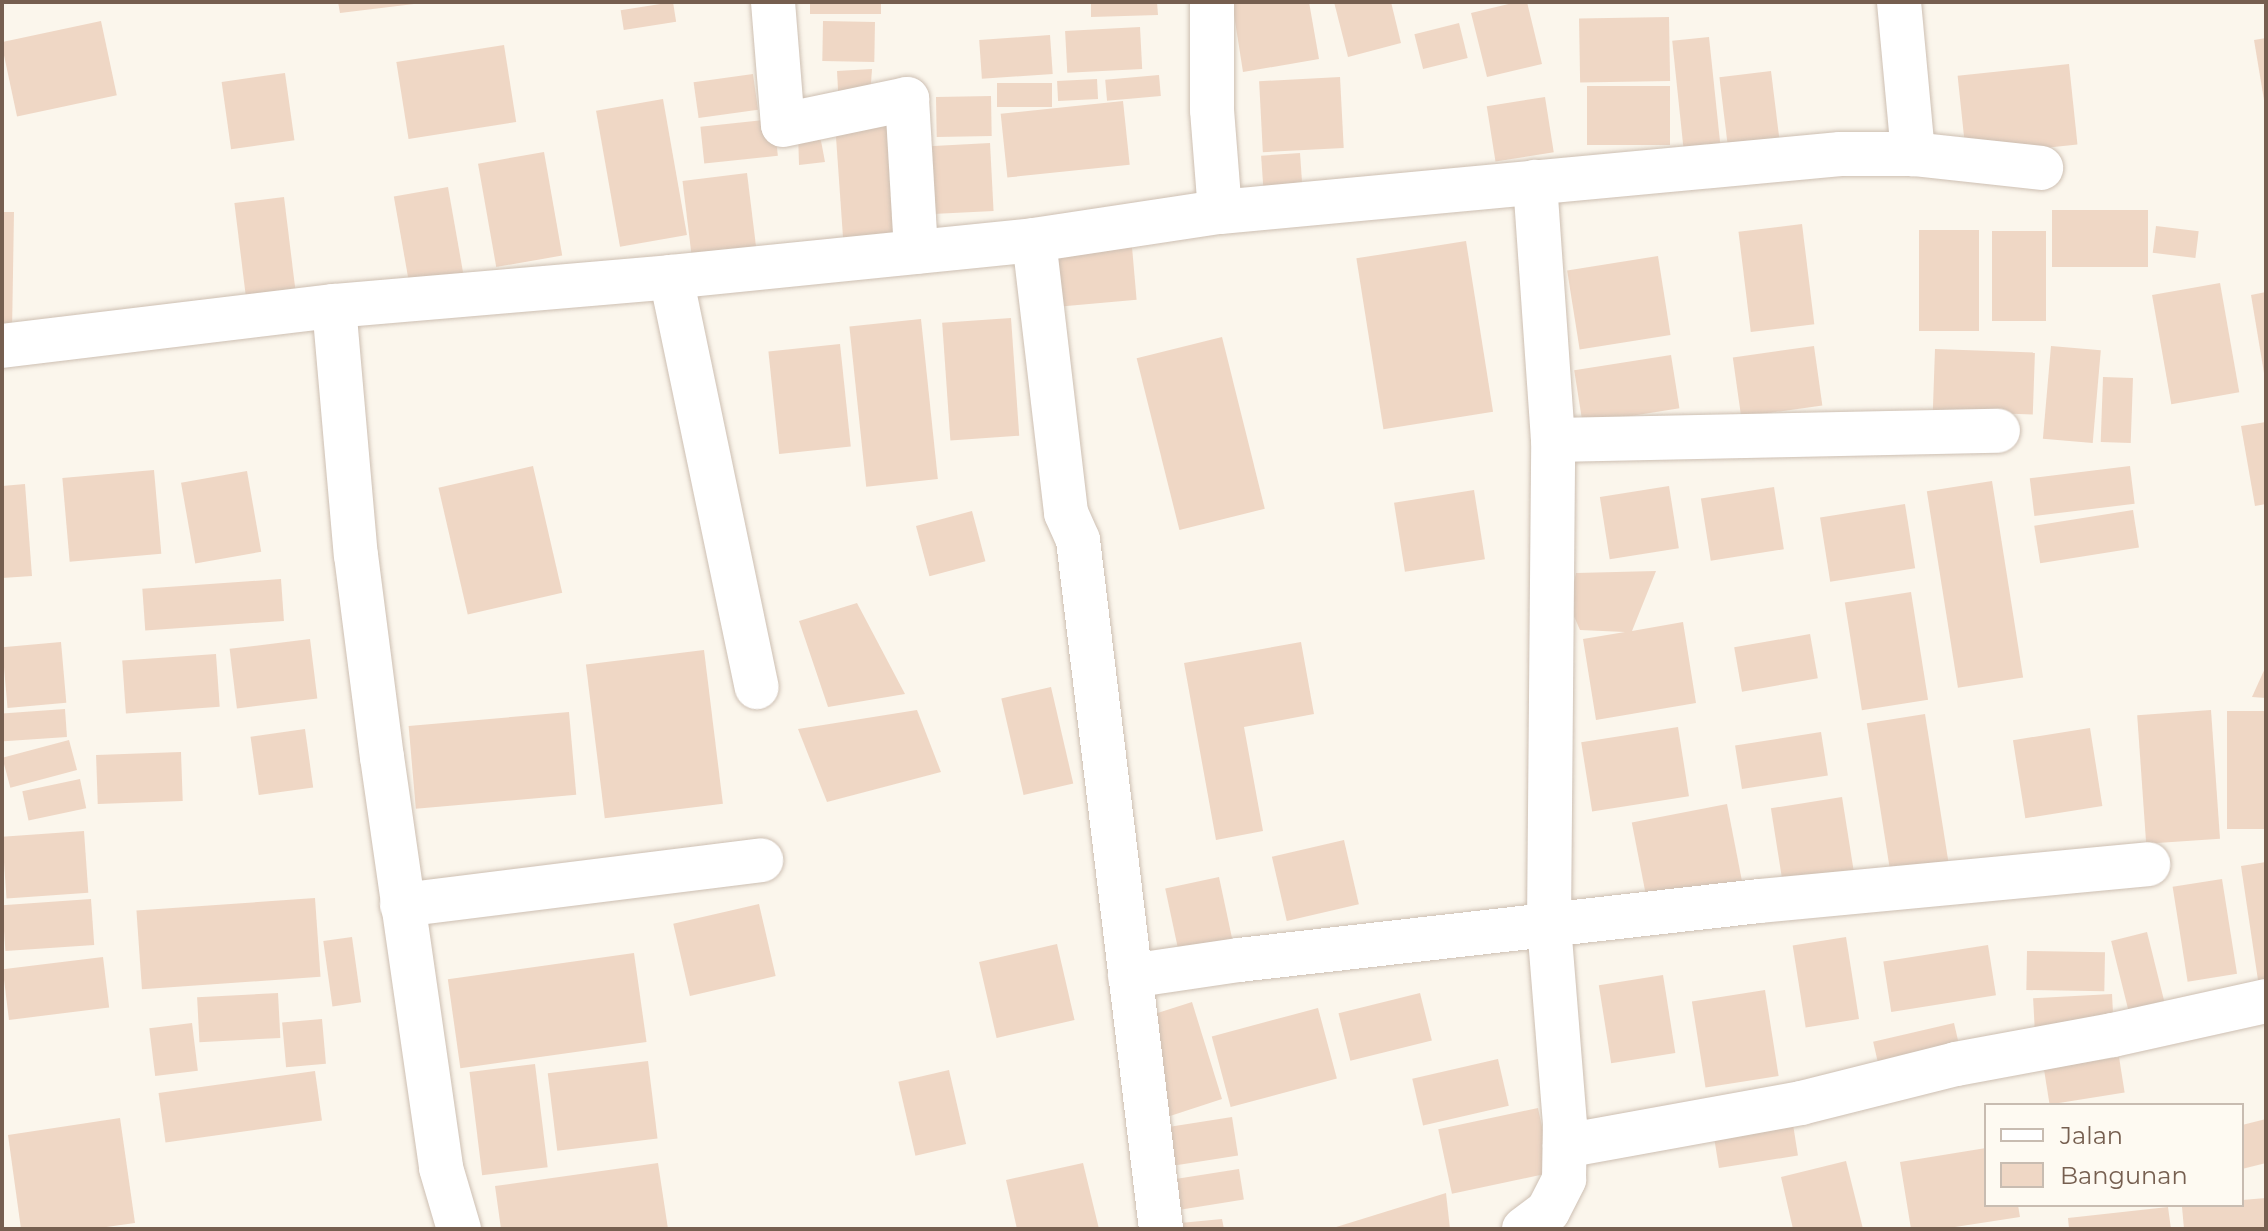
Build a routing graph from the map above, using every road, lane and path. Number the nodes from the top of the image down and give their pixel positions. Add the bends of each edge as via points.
1 (773, 2) edge
2 (1212, 2) edge
3 (1899, 2) edge
4 (1913, 154) junction
5 (2041, 168) dead end
6 (1535, 182) junction
7 (1220, 212) junction
8 (1034, 240) junction
9 (916, 252) junction
10 (671, 277) junction
11 (334, 306) junction
12 (2, 346) edge
13 (1998, 431) dead end
14 (1553, 440) junction
15 (757, 687) dead end
16 (761, 860) dead end
17 (2148, 864) dead end
18 (402, 905) junction
19 (1549, 925) junction
20 (1130, 976) junction
21 (2266, 1001) edge
22 (1565, 1146) junction
23 (459, 1229) edge
24 (1161, 1229) edge
25 (1524, 1229) edge

1 - 9 street via 783,125 907,99
2 - 7 street via 1212,110
3 - 4 street
4 - 5 street
4 - 6 street via 1840,154
6 - 7 street
6 - 14 street
7 - 8 street
8 - 9 street
8 - 20 street via 1066,513 1078,540
9 - 10 street
10 - 11 street
10 - 15 street
11 - 12 street
11 - 18 street via 356,555
13 - 14 street
14 - 19 street
16 - 18 street
17 - 19 street
18 - 23 street via 441,1168
19 - 20 street
19 - 22 street
20 - 24 street
21 - 22 street via 1956,1064 1801,1103
22 - 25 street via 1564,1179 1548,1211

